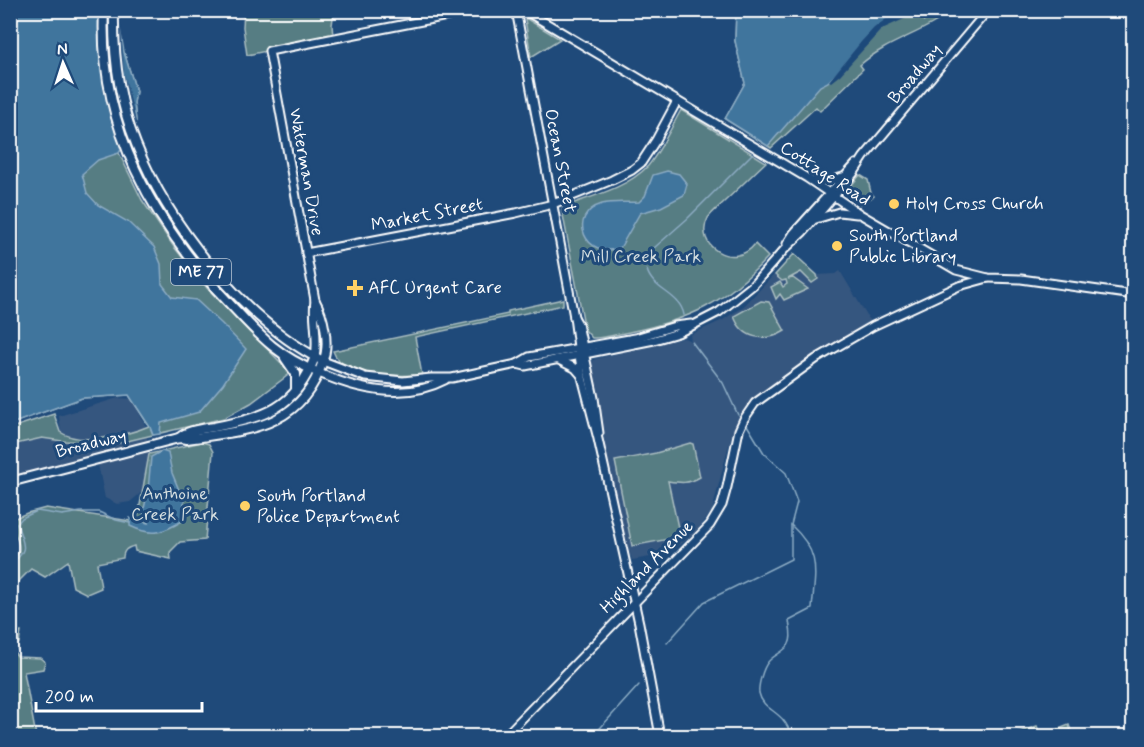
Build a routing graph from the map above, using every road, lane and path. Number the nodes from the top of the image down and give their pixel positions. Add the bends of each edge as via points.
1 (104, 10) edge
2 (114, 10) edge
3 (478, 10) edge
4 (516, 10) edge
5 (524, 10) edge
6 (988, 10) edge
7 (677, 101) junction
8 (864, 157) junction
9 (843, 177) junction
10 (812, 181) junction
11 (831, 195) junction
12 (553, 204) junction
13 (860, 214) junction
14 (813, 220) junction
15 (784, 250) junction
16 (306, 253) junction
17 (988, 279) junction
18 (1134, 295) edge
19 (694, 324) junction
20 (580, 347) junction
21 (282, 355) junction
22 (581, 356) junction
23 (319, 359) junction
24 (557, 359) junction
25 (517, 364) junction
26 (310, 369) junction
27 (319, 373) junction
28 (582, 377) junction
29 (447, 379) junction
30 (296, 392) junction
31 (179, 438) junction
32 (598, 439) junction
33 (10, 482) edge
34 (634, 603) junction
35 (505, 736) edge
36 (660, 736) edge

1 - 21 main road, ME 77 via 106,81 120,132 138,176 170,230 202,273 255,332
2 - 23 main road, ME 77 via 119,86 148,172 187,235 232,289 281,336
3 - 16 street, Waterman Drive via 269,51
4 - 12 street, Ocean Street
5 - 7 street, Cottage Road
6 - 8 street, Broadway
7 - 10 street, Cottage Road
7 - 12 street, Market Street via 641,163 612,180
8 - 9 street, Broadway
8 - 11 street, Broadway
9 - 10 street
9 - 11 street, Broadway
10 - 11 street, Cottage Road
11 - 13 street, Cottage Road
11 - 14 street, Broadway
11 - 15 street, Broadway via 794,233
12 - 16 street, Market Street
12 - 20 street, Ocean Street
13 - 14 street via 839,212
13 - 17 street, Cottage Road via 956,270
14 - 15 street, Broadway
15 - 19 street, Broadway via 737,300
16 - 23 street, Waterman Drive via 325,330 326,350
17 - 18 street, Cottage Road via 1021,279
17 - 34 street, Highland Avenue via 959,286 873,326 816,359 755,403 739,430 727,487 716,516 700,538
19 - 20 street, Broadway
19 - 22 street, Broadway via 654,340
20 - 22 street, Ocean Street
20 - 25 street, Broadway / ME 77 via 529,357
21 - 26 main road, ME 77
21 - 30 main road via 296,374
22 - 24 street, Broadway
22 - 28 street
22 - 32 street via 599,423
23 - 26 main road, Waterman Drive
23 - 27 main road, Waterman Drive
23 - 29 street, Broadway / ME 77 via 374,378
24 - 25 street, Broadway / ME 77
24 - 28 street via 575,368
25 - 29 street, Broadway / ME 77
26 - 27 main road, Broadway / ME 77
26 - 30 main road, Broadway
27 - 29 street, Broadway / ME 77 via 345,384 382,391 425,388
27 - 31 main road, Broadway via 299,403 271,422 227,433
28 - 32 street
30 - 31 main road, Broadway via 269,412 185,433
31 - 33 main road, Broadway
32 - 34 street
34 - 35 street, Highland Avenue
34 - 36 street

